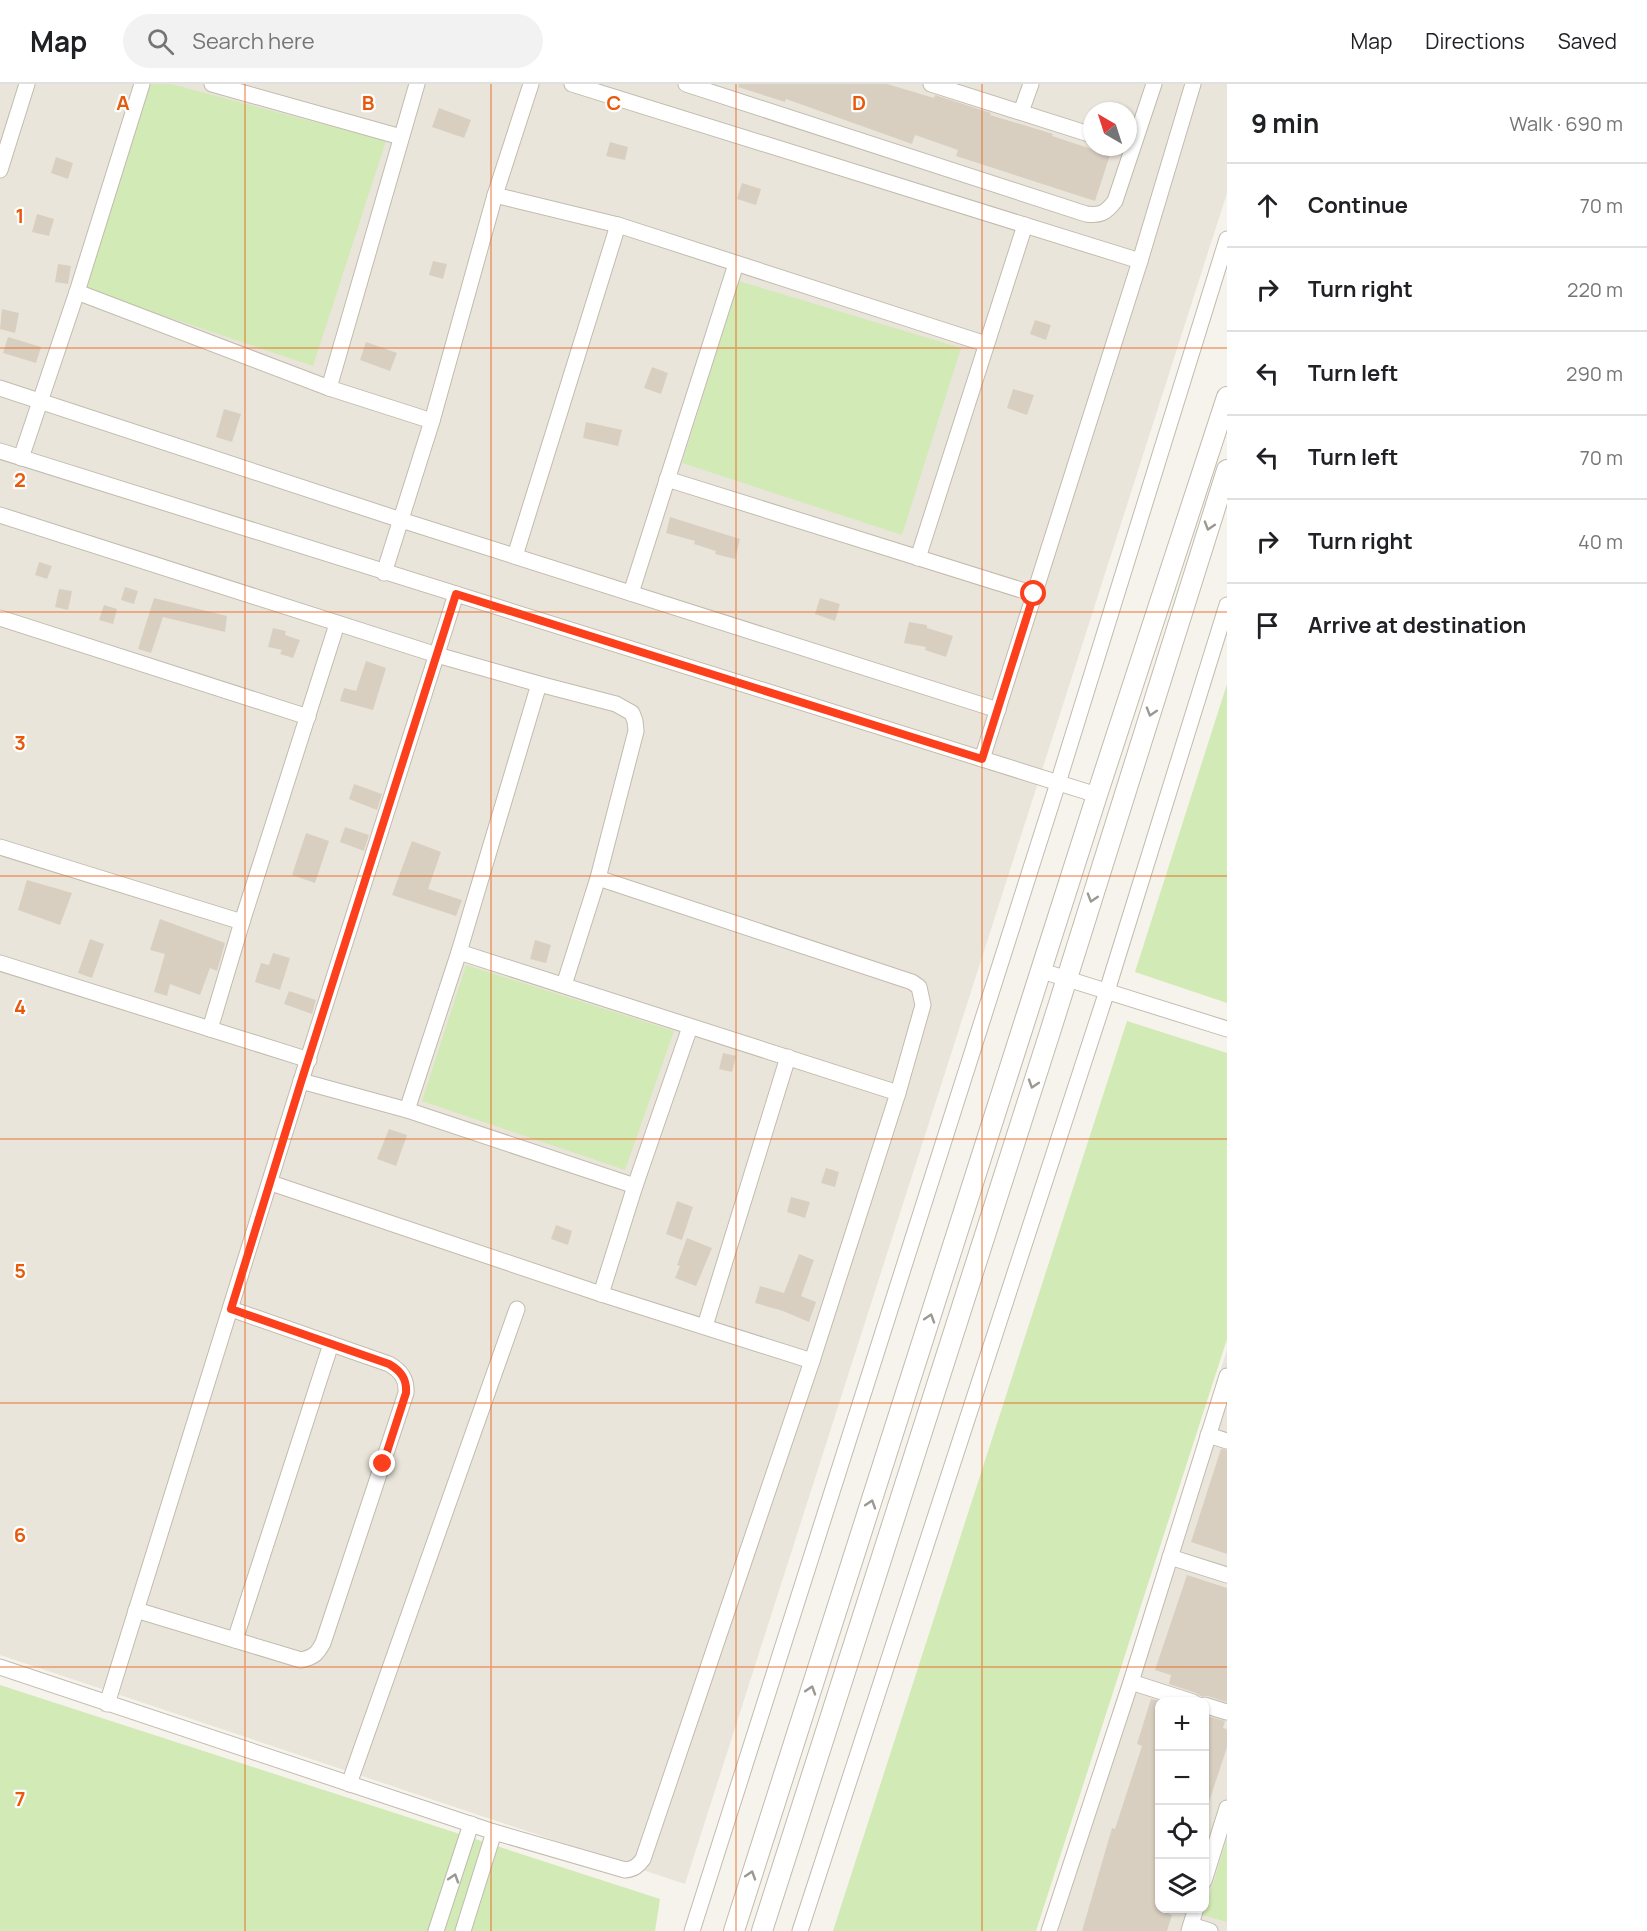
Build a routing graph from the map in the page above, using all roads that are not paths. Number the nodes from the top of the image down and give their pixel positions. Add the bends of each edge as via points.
1 (27, 84) edge
2 (142, 84) edge
3 (212, 84) edge
4 (417, 84) edge
5 (531, 84) edge
6 (572, 84) edge
7 (686, 84) edge
8 (1031, 84) edge
9 (1154, 84) edge
10 (1193, 84) edge
11 (936, 85) edge
12 (1021, 112) junction
13 (1137, 129) edge
14 (1083, 132) edge
15 (401, 137) junction
16 (1128, 156) edge
17 (0, 170) edge
18 (495, 195) junction
19 (618, 225) junction
20 (1025, 225) junction
21 (1227, 239) edge
22 (1140, 261) junction
23 (736, 264) junction
24 (77, 292) junction
25 (986, 344) junction
26 (0, 388) edge
27 (329, 388) junction
28 (1227, 397) edge
29 (40, 401) junction
30 (432, 421) junction
31 (0, 451) edge
32 (21, 458) junction
33 (1227, 470) edge
34 (667, 479) junction
35 (0, 515) edge
36 (401, 520) junction
37 (515, 556) junction
38 (918, 558) junction
39 (384, 573) junction
40 (631, 593) junction
41 (456, 594) junction
42 (1034, 594) junction
43 (1227, 605) edge
44 (0, 618) edge
45 (337, 624) junction
46 (437, 655) junction
47 (540, 684) junction
48 (998, 710) junction
49 (308, 717) junction
50 (982, 759) junction
51 (1058, 783) junction
52 (1097, 795) junction
53 (0, 847) edge
54 (598, 878) junction
55 (242, 922) junction
56 (459, 952) junction
57 (0, 963) edge
58 (1042, 970) junction
59 (1067, 978) junction
60 (564, 985) junction
61 (1107, 991) junction
62 (690, 1027) junction
63 (210, 1029) junction
64 (1227, 1029) edge
65 (788, 1057) junction
66 (309, 1060) junction
67 (301, 1082) junction
68 (898, 1093) junction
69 (407, 1110) junction
70 (270, 1183) junction
71 (635, 1186) junction
72 (601, 1294) junction
73 (231, 1309) junction
74 (517, 1309) dead end
75 (705, 1326) junction
76 (331, 1344) junction
77 (812, 1361) junction
78 (1227, 1376) edge
79 (1208, 1435) junction
80 (1227, 1441) edge
81 (1170, 1557) junction
82 (1227, 1575) edge
83 (136, 1610) junction
84 (236, 1640) junction
85 (0, 1667) edge
86 (1131, 1682) junction
87 (1180, 1697) edge
88 (107, 1704) junction
89 (1209, 1707) edge
90 (1227, 1712) edge
91 (349, 1784) junction
92 (1227, 1808) edge
93 (471, 1824) junction
94 (494, 1832) junction
95 (1209, 1865) edge
96 (1194, 1913) edge
97 (1190, 1928) edge
98 (436, 1931) edge
99 (463, 1931) edge
100 (692, 1931) edge
101 (734, 1931) edge
102 (762, 1931) edge
103 (800, 1931) edge
104 (1049, 1931) edge
105 (1210, 1931) edge

1 - 17 street
2 - 24 street
3 - 15 street
4 - 15 street
5 - 18 street
6 - 20 street
7 - 16 street via 1097,216 1107,212 1115,201
8 - 12 street
9 - 13 street
10 - 22 street
11 - 12 street
12 - 14 street
15 - 27 street
18 - 19 street
18 - 30 street
19 - 23 street
19 - 37 street
20 - 22 street
20 - 25 street
21 - 51 street
22 - 42 street
23 - 25 street
23 - 34 street
24 - 27 street
24 - 29 street
25 - 38 street
26 - 29 street
27 - 30 street
28 - 52 street
29 - 32 street
29 - 36 street
30 - 36 street
31 - 32 street
32 - 39 street
33 -> 59 street
34 - 38 street
34 - 40 street
35 - 45 street
36 - 37 street
36 - 39 street
37 - 40 street
38 - 42 street
39 - 41 street
40 - 48 street
41 - 46 street
41 - 50 street
42 - 48 street
43 - 61 street
44 - 49 street
45 - 46 street
45 - 49 street
46 - 47 street
46 - 66 street
47 - 54 street via 616,704 632,713 635,720 636,731
47 - 56 street
48 - 50 street
49 - 55 street
50 - 51 street
51 - 52 street
51 - 100 street
52 - 58 street
53 - 55 street
54 - 60 street
54 - 68 street via 919,987 923,1005
55 - 63 street
56 - 60 street
56 - 69 street
57 - 63 street
58 - 59 street
101 -> 58 street
59 - 61 street
59 -> 102 street
60 - 62 street
61 - 64 street
61 - 103 street
62 - 65 street
62 - 71 street
63 - 66 street
65 - 68 street
65 - 75 street
66 - 67 street
67 - 69 street
67 - 70 street
68 - 77 street
69 - 71 street
70 - 72 street
70 - 73 street
71 - 72 street
72 - 75 street
73 - 76 street
73 - 83 street
74 - 91 street
75 - 77 street
76 - 84 street
76 - 84 street via 397,1368 406,1383 406,1393 317,1654 301,1660
77 - 94 street via 643,1859 625,1870
78 - 79 street
79 - 80 street
79 - 81 street
81 - 82 street
81 - 86 street
83 - 84 street
83 - 88 street
85 - 88 street
86 - 87 street
86 - 104 street
88 - 91 street
89 - 90 street
91 - 93 street
92 - 95 street
93 - 94 street
98 -> 93 street
94 - 99 street
96 - 97 street
97 - 105 street

